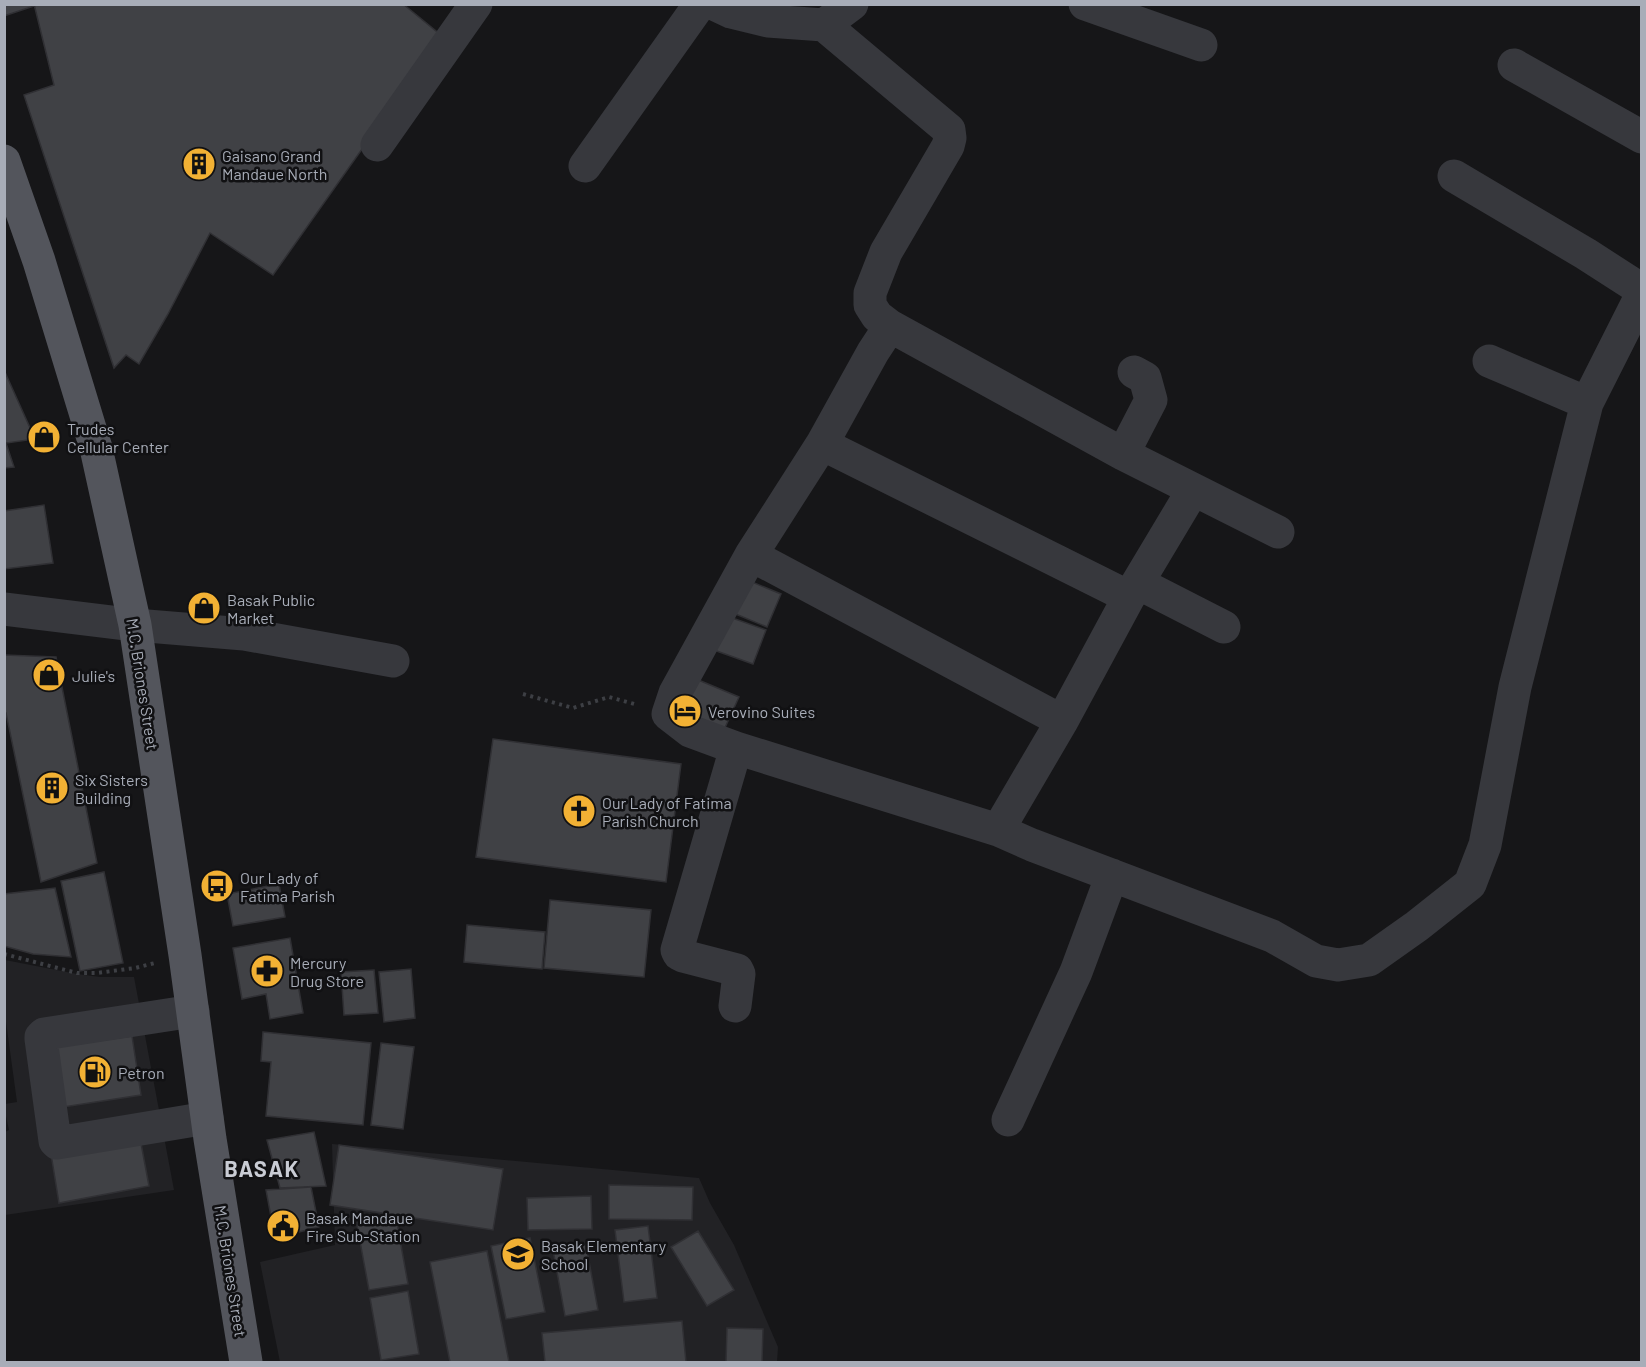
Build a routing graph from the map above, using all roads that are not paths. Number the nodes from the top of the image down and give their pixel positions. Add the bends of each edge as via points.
1 (476, 4) edge
2 (700, 4) edge
3 (714, 4) edge
4 (852, 4) edge
5 (1085, 4) edge
6 (824, 25) junction
7 (1201, 45) dead end
8 (1514, 65) dead end
9 (1641, 136) edge
10 (377, 145) dead end
11 (4, 161) edge
12 (585, 166) dead end
13 (1454, 176) dead end
14 (1641, 292) edge
15 (890, 326) junction
16 (1489, 361) dead end
17 (1134, 372) dead end
18 (1587, 403) junction
19 (822, 444) junction
20 (1123, 454) junction
21 (1193, 490) junction
22 (1278, 532) dead end
23 (751, 555) junction
24 (1133, 590) junction
25 (4, 609) edge
26 (135, 625) junction
27 (1224, 627) dead end
28 (393, 661) dead end
29 (1062, 721) junction
30 (736, 748) junction
31 (998, 830) junction
32 (1112, 875) junction
33 (735, 1006) dead end
34 (193, 1011) junction
35 (207, 1118) junction
36 (1008, 1120) dead end
37 (246, 1362) edge

1 - 10 street
2 - 12 street
3 - 6 street via 768,21
4 - 6 street
5 - 7 street
6 - 15 street via 949,130 948,146 886,252 870,293 870,305
8 - 9 street
11 - 26 main road, M.C. Briones Street via 96,448
13 - 14 street via 1586,254
14 - 18 street
15 - 19 street
15 - 20 street
16 - 18 street
17 - 20 street via 1145,378 1151,400
18 - 32 street via 1515,687 1485,845 1470,884 1369,960 1338,964 1316,961 1272,936
19 - 23 street
19 - 24 street
20 - 21 street
21 - 22 street
21 - 24 street
23 - 29 street
23 - 30 street via 675,693 668,714 690,731
24 - 27 street
24 - 29 street
25 - 26 street
26 - 28 street via 244,634
26 - 34 main road, M.C. Briones Street
29 - 31 street
30 - 31 street
30 - 33 street via 677,950 683,956 736,970 739,974
31 - 32 street
32 - 36 street via 1076,972
34 - 35 main road, M.C. Briones Street
34 - 35 street via 40,1037 56,1143
35 - 37 main road, M.C. Briones Street

